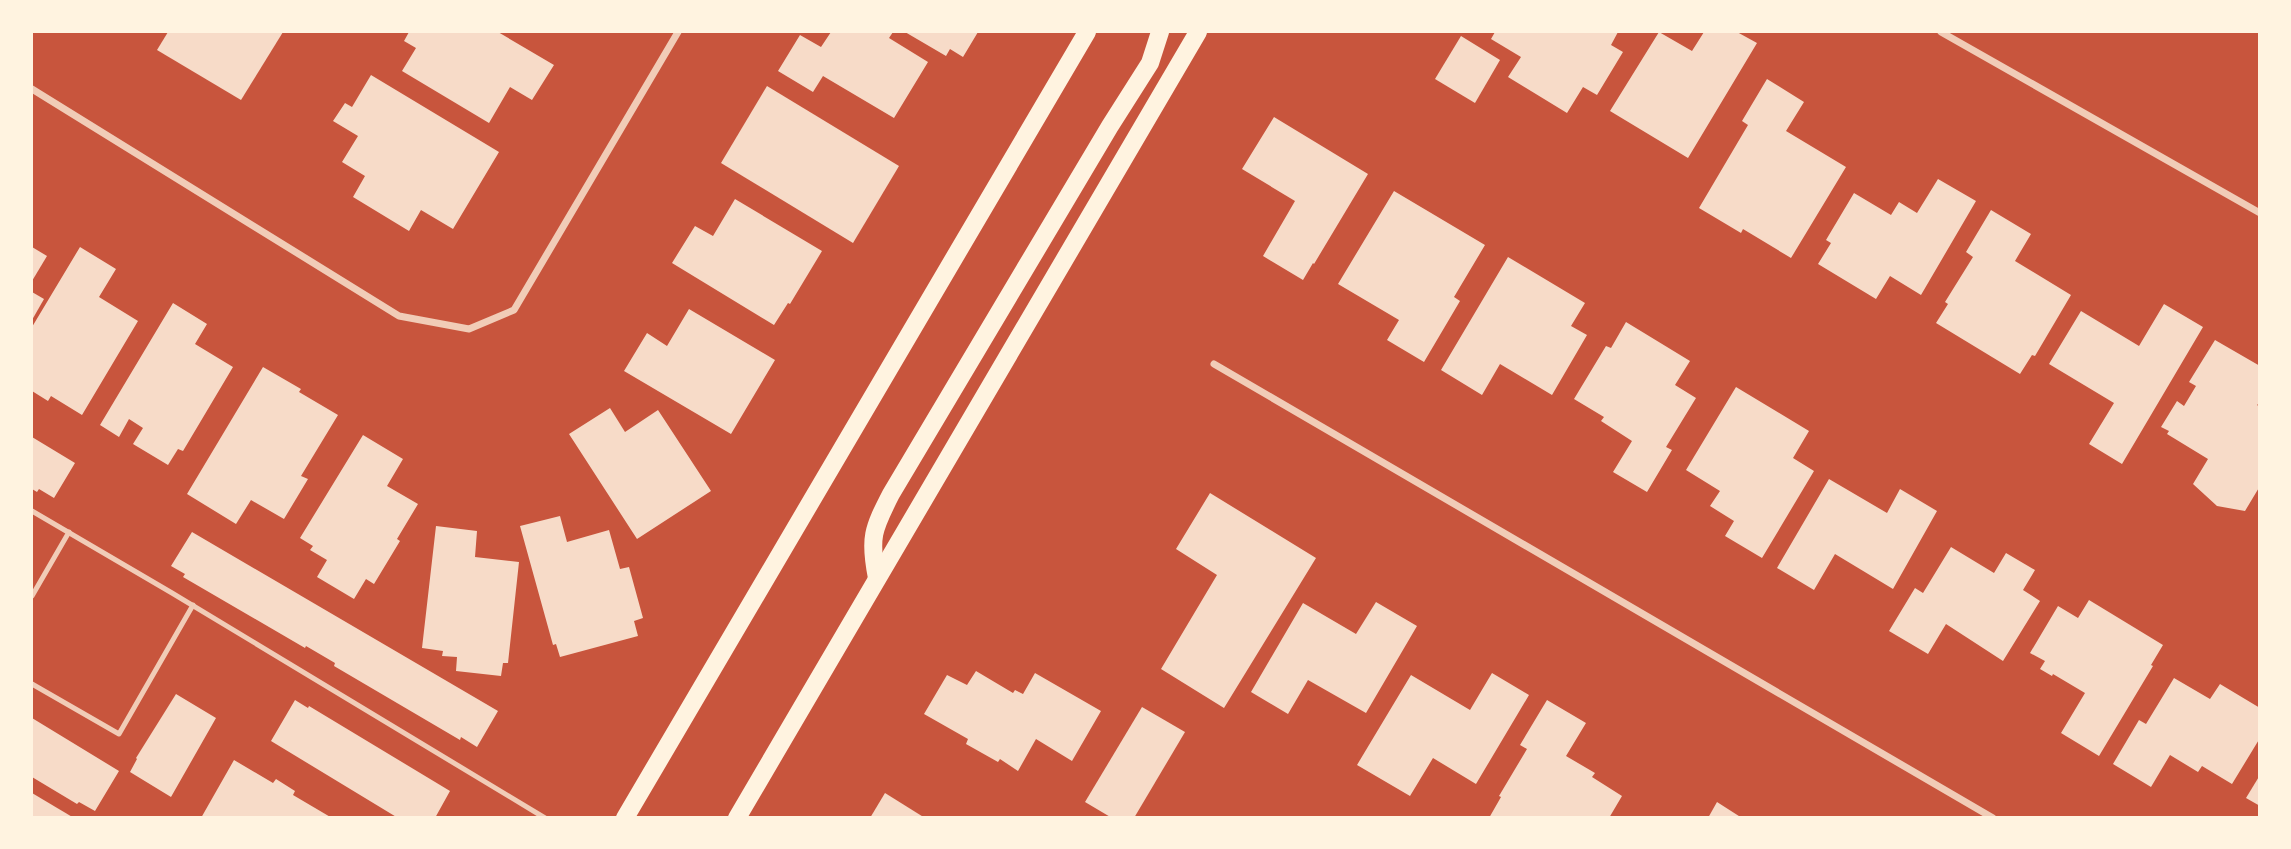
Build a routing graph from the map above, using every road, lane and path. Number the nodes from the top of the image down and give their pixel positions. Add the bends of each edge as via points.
1 (678, 32) edge
2 (1087, 32) edge
3 (1160, 32) edge
4 (1198, 32) edge
5 (1941, 32) edge
6 (32, 89) edge
7 (2259, 213) edge
8 (1214, 364) dead end
9 (32, 511) edge
10 (69, 532) junction
11 (877, 578) junction
12 (32, 596) edge
13 (193, 605) junction
14 (32, 684) edge
15 (545, 817) edge
16 (625, 817) edge
17 (737, 817) edge
18 (1993, 817) edge

1 - 6 street via 514,310 469,330 399,316
2 - 16 main road
3 - 11 main road via 1150,63 873,528
4 - 11 main road
5 - 7 street
8 - 18 street
9 - 10 lane
10 - 12 lane
10 - 13 lane
11 - 17 main road
13 - 14 lane via 119,734
13 - 15 lane

